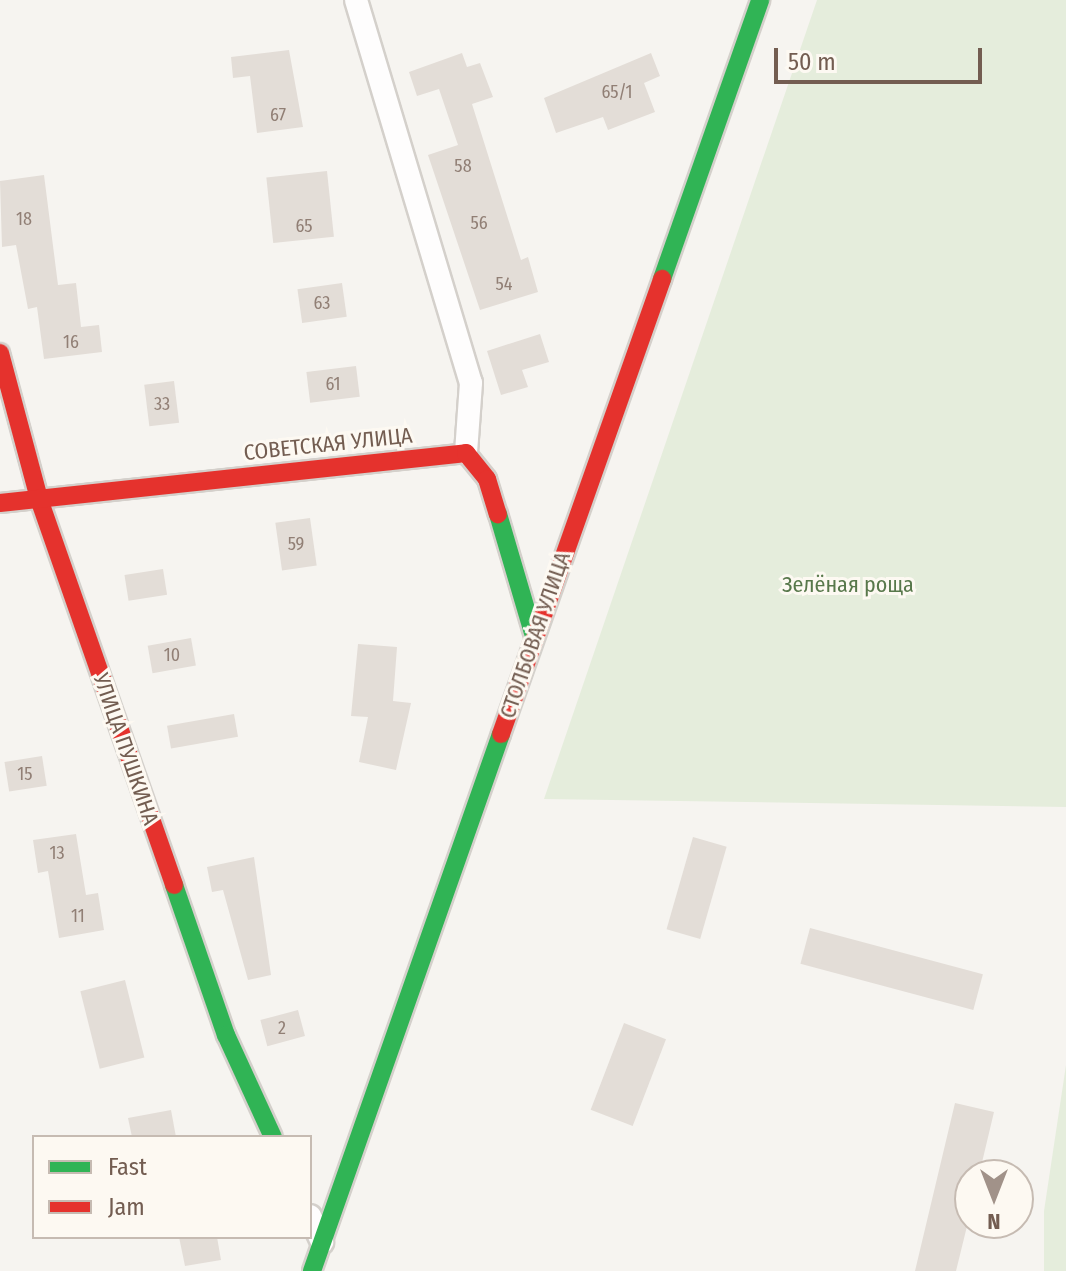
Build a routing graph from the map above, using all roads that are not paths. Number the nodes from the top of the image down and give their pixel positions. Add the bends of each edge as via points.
1 (356, 0) edge
2 (760, 0) edge
3 (0, 353) edge
4 (466, 453) junction
5 (39, 499) junction
6 (0, 503) edge
7 (534, 636) junction
8 (272, 1135) edge
9 (312, 1220) edge
10 (322, 1242) junction
11 (312, 1271) edge

1 - 4 street via 471,383
2 - 7 street, СТОЛБОВАЯ УЛИЦА
3 - 5 street, УЛИЦА ПУШКИНА
4 - 5 street, СОВЕТСКАЯ УЛИЦА
4 - 7 street via 487,479
5 - 6 street, СОВЕТСКАЯ УЛИЦА
5 - 8 street, УЛИЦА ПУШКИНА via 226,1035
7 - 10 street, СТОЛБОВАЯ УЛИЦА
9 - 10 street
10 - 11 street, СТОЛБОВАЯ УЛИЦА

